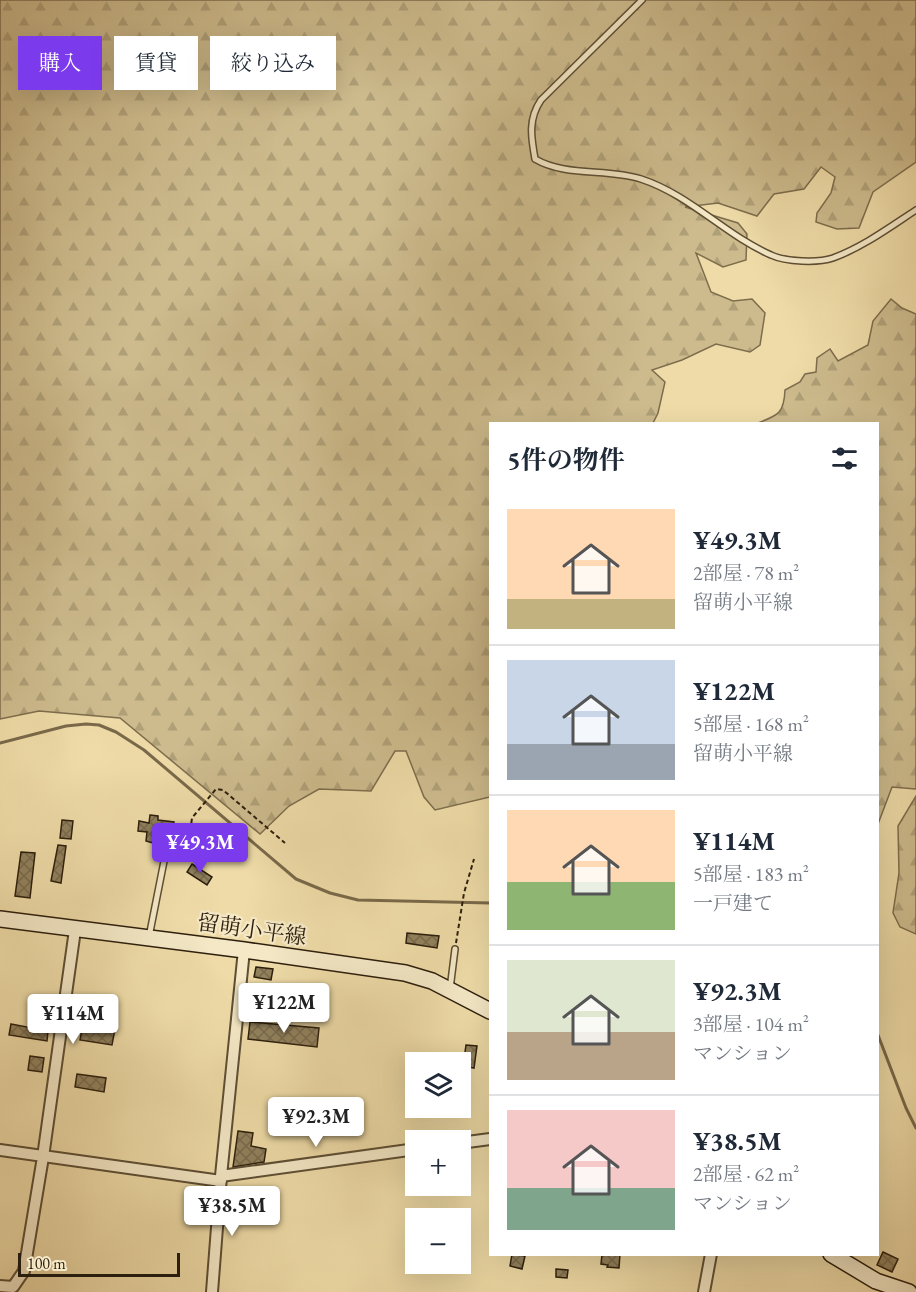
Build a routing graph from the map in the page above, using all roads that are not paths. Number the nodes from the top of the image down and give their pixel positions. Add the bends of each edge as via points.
1 (642, 0) edge
2 (916, 210) edge
3 (168, 841) road end
4 (0, 919) edge
5 (75, 930) junction
6 (148, 939) junction
7 (455, 949) road end
8 (244, 950) junction
9 (450, 990) junction
10 (489, 1010) edge
11 (489, 1139) edge
12 (471, 1142) edge
13 (0, 1150) edge
14 (405, 1151) edge
15 (43, 1157) junction
16 (221, 1178) junction
17 (711, 1256) edge
18 (834, 1256) edge
19 (0, 1286) edge
20 (212, 1292) edge
21 (704, 1292) edge
22 (909, 1292) edge

1 - 2 lane via 541,100 532,118 535,159 547,166 642,179 700,209 772,256 804,261 832,258
3 - 6 lane
4 - 5 main road, 留萌小平線
5 - 6 main road, 留萌小平線
5 - 15 street
6 - 8 main road, 留萌小平線
7 - 9 lane
8 - 9 main road, 留萌小平線 via 405,973
8 - 16 street
9 - 10 main road, 留萌小平線
11 - 12 street
13 - 15 street
14 - 16 street
15 - 16 street
15 - 19 street via 24,1271 13,1287
16 - 20 street
17 - 21 street
18 - 22 main road via 876,1281

